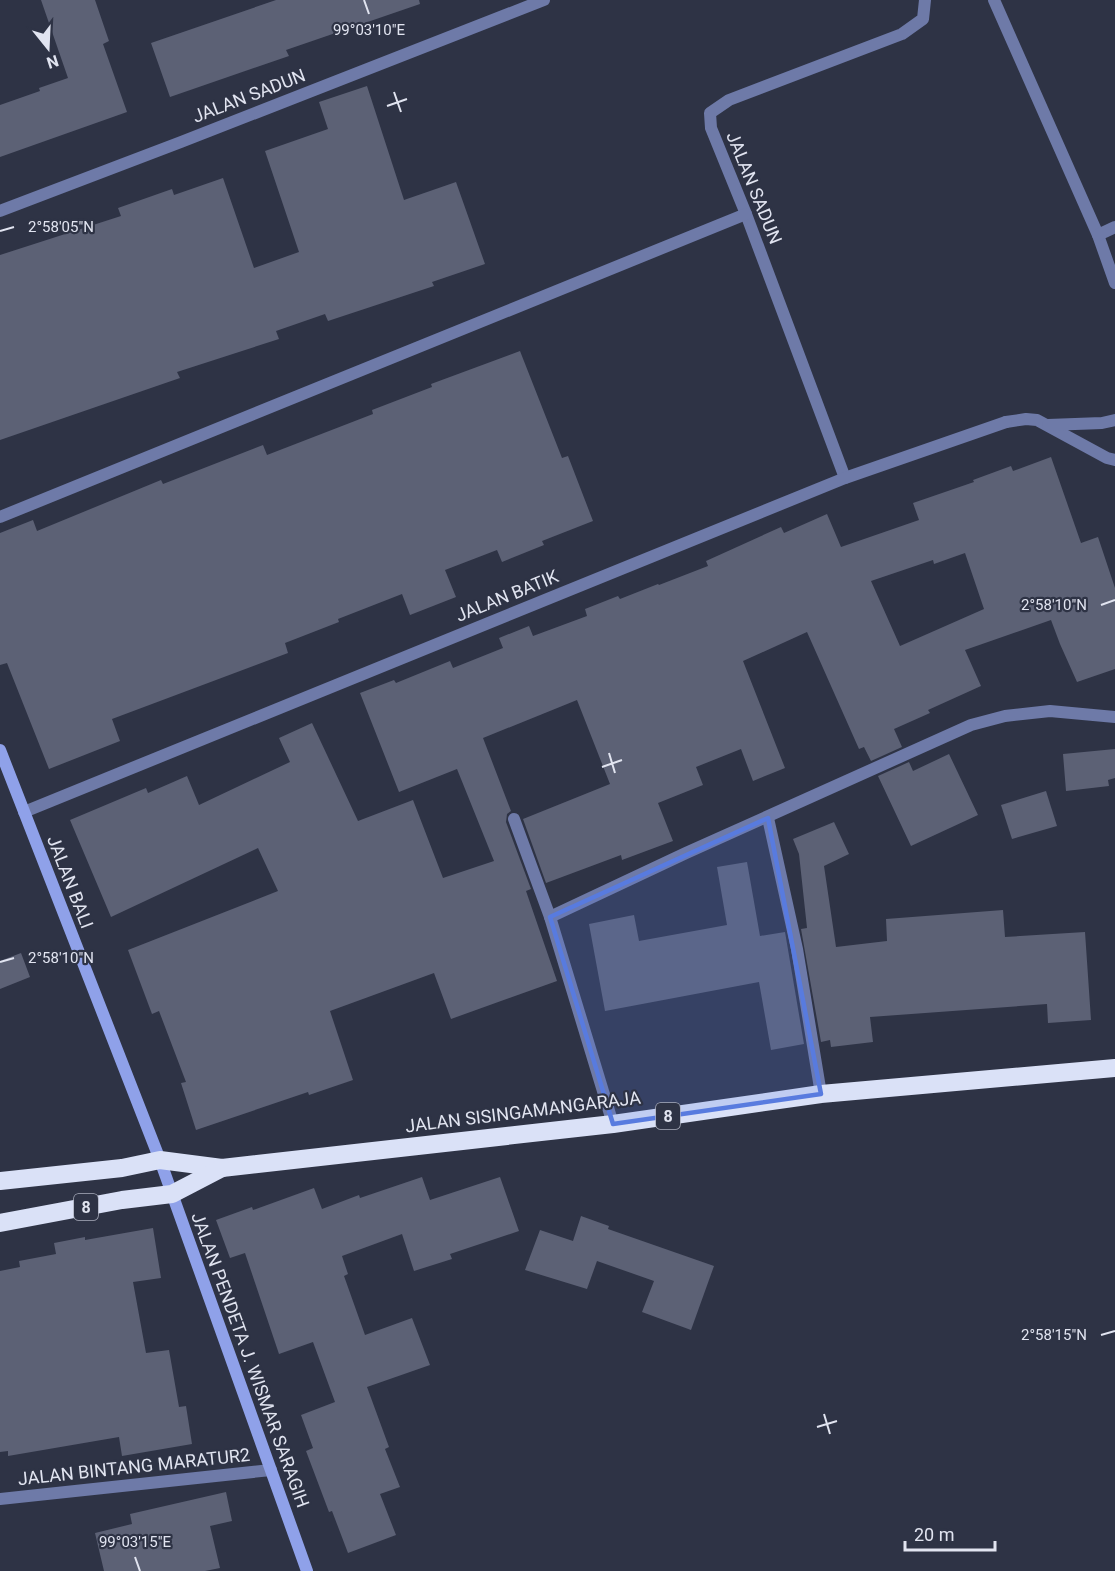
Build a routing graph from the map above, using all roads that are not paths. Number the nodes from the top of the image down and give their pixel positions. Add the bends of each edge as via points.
1 (544, 0) edge
2 (925, 0) edge
3 (994, 0) edge
4 (0, 211) edge
5 (746, 214) junction
6 (1115, 227) edge
7 (1098, 236) junction
8 (1115, 283) edge
9 (1115, 420) edge
10 (1047, 424) junction
11 (1115, 460) edge
12 (845, 478) junction
13 (0, 517) edge
14 (1115, 717) edge
15 (0, 750) edge
16 (24, 812) junction
17 (768, 818) junction
18 (514, 819) dead end
19 (550, 917) junction
20 (1115, 1068) edge
21 (821, 1094) junction
22 (613, 1124) junction
23 (160, 1160) junction
24 (222, 1168) junction
25 (0, 1181) edge
26 (172, 1194) junction
27 (0, 1223) edge
28 (271, 1470) junction
29 (0, 1499) edge
30 (307, 1571) edge

1 - 4 street, JALAN SADUN
2 - 5 street, JALAN SADUN via 922,19 902,34 729,100 710,113 711,128
3 - 7 street
5 - 12 street, JALAN SADUN
5 - 13 street
6 - 7 street
7 - 8 street
9 - 10 street
10 - 11 street
10 - 12 street, JALAN BATIK via 1026,419 1006,422
12 - 16 street, JALAN BATIK
14 - 17 street via 1050,711 971,725
15 - 16 street, JALAN BALI
16 - 23 street, JALAN BALI
17 - 19 street
17 - 21 street via 797,949
18 - 19 street
19 - 22 street
20 - 21 highway, JALAN SISINGAMANGARAJA / 8
21 - 22 highway, JALAN SISINGAMANGARAJA / 8
22 - 24 highway, JALAN SISINGAMANGARAJA / 8
23 - 24 highway, JALAN SISINGAMANGARAJA / 8
23 - 25 highway, 8
23 - 26 street, JALAN PENDETA J. WISMAR SARAGIH
24 - 26 highway, JALAN SISINGAMANGARAJA / 8
26 - 27 highway, 8
26 - 28 street, JALAN PENDETA J. WISMAR SARAGIH
28 - 29 street, JALAN BINTANG MARATUR2
28 - 30 street, JALAN PENDETA J. WISMAR SARAGIH

